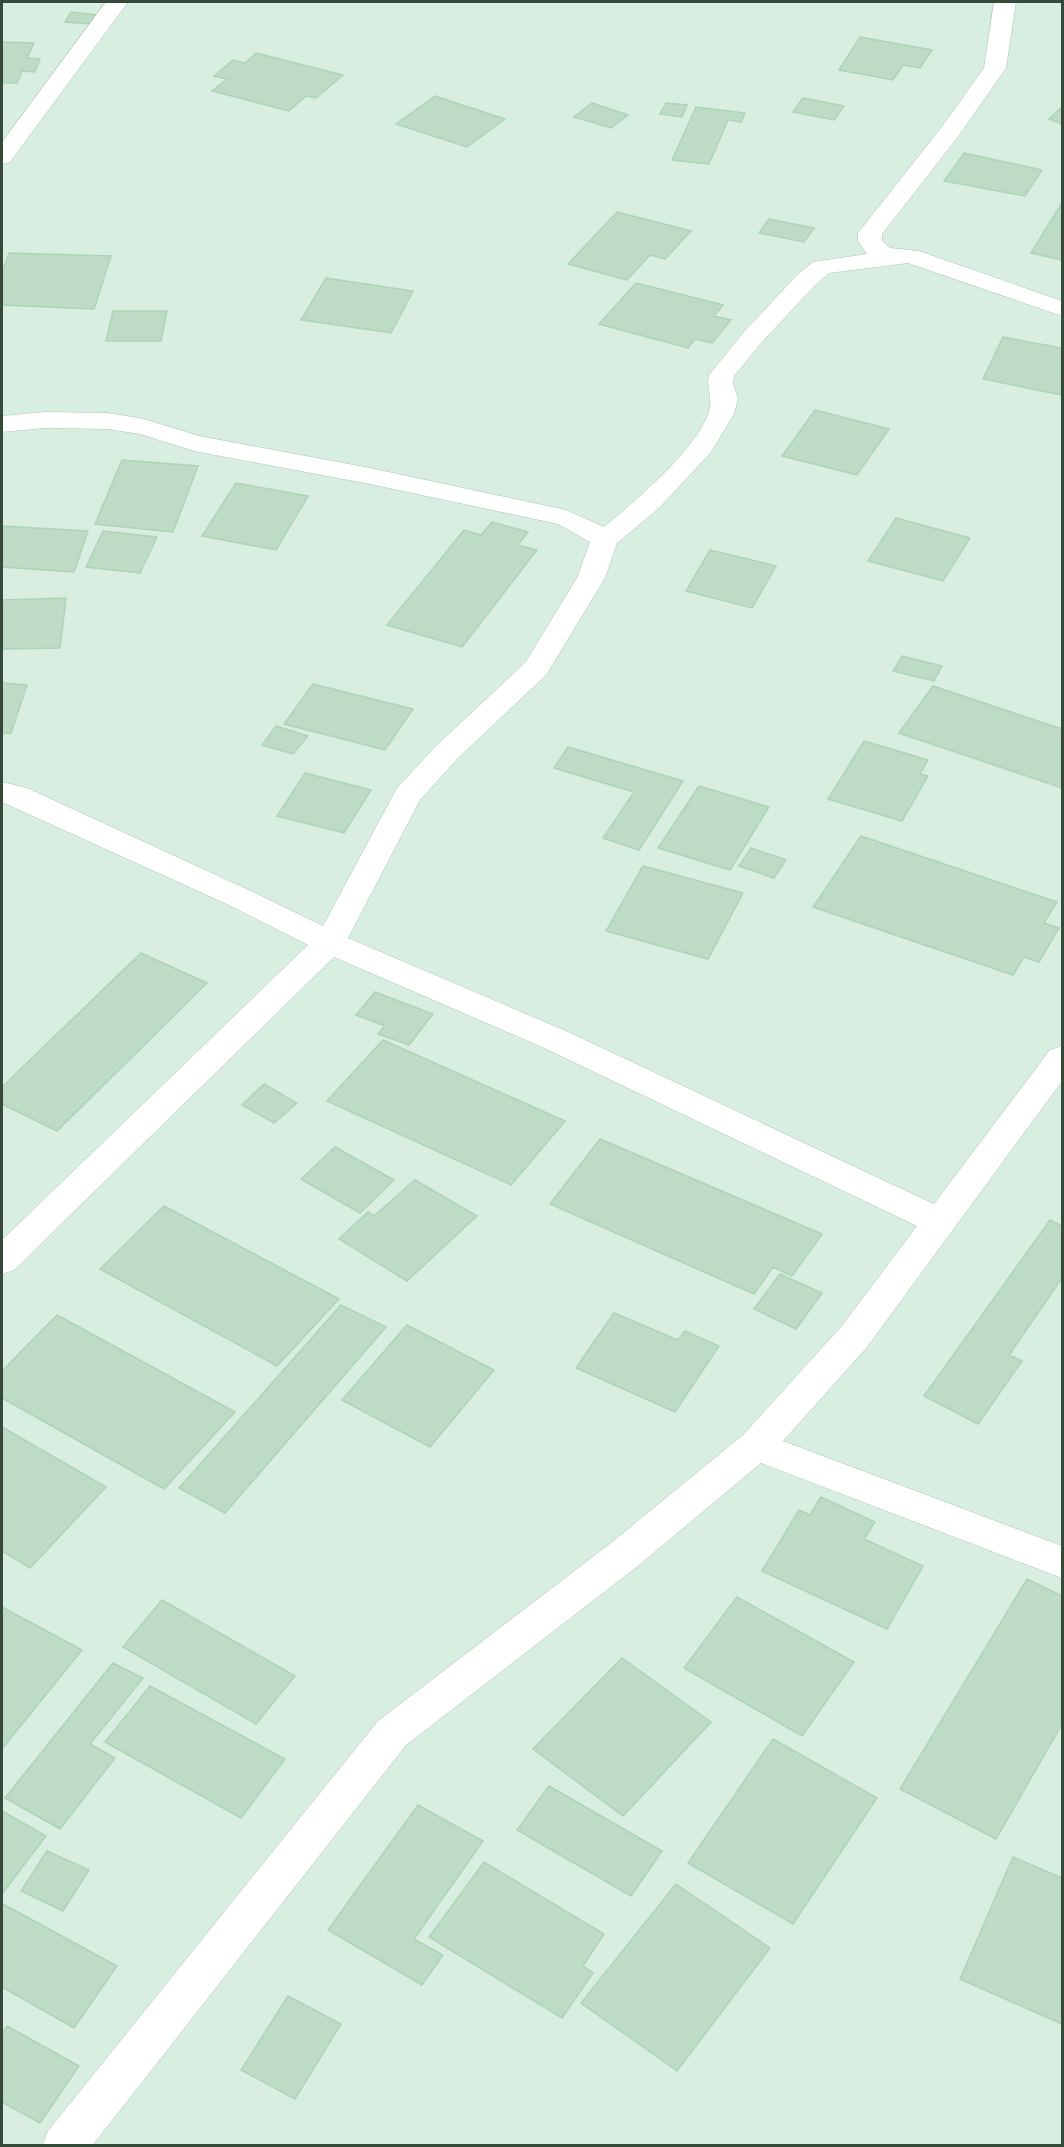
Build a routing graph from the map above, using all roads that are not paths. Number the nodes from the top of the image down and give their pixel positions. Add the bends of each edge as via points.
1 (117, 2) edge
2 (1005, 2) edge
3 (2, 157) edge
4 (910, 256) junction
5 (1062, 309) edge
6 (2, 424) edge
7 (605, 540) junction
8 (2, 792) edge
9 (330, 943) junction
10 (1062, 1058) edge
11 (940, 1222) junction
12 (2, 1261) edge
13 (756, 1446) junction
14 (1062, 1562) edge
15 (64, 2145) edge

1 - 3 street
2 - 4 street via 995,68 870,233 872,247 886,257
4 - 5 street
4 - 7 street via 830,265 806,279 723,375 720,384 725,398 721,414 702,446 650,502
6 - 7 street via 108,421 144,427 194,442 566,518
7 - 9 street via 591,578 536,669 447,752 408,795
8 - 9 street via 242,899
9 - 11 street via 554,1039
9 - 12 street
10 - 11 street
11 - 13 street via 854,1337
13 - 14 street
13 - 15 street via 625,1554 392,1733

